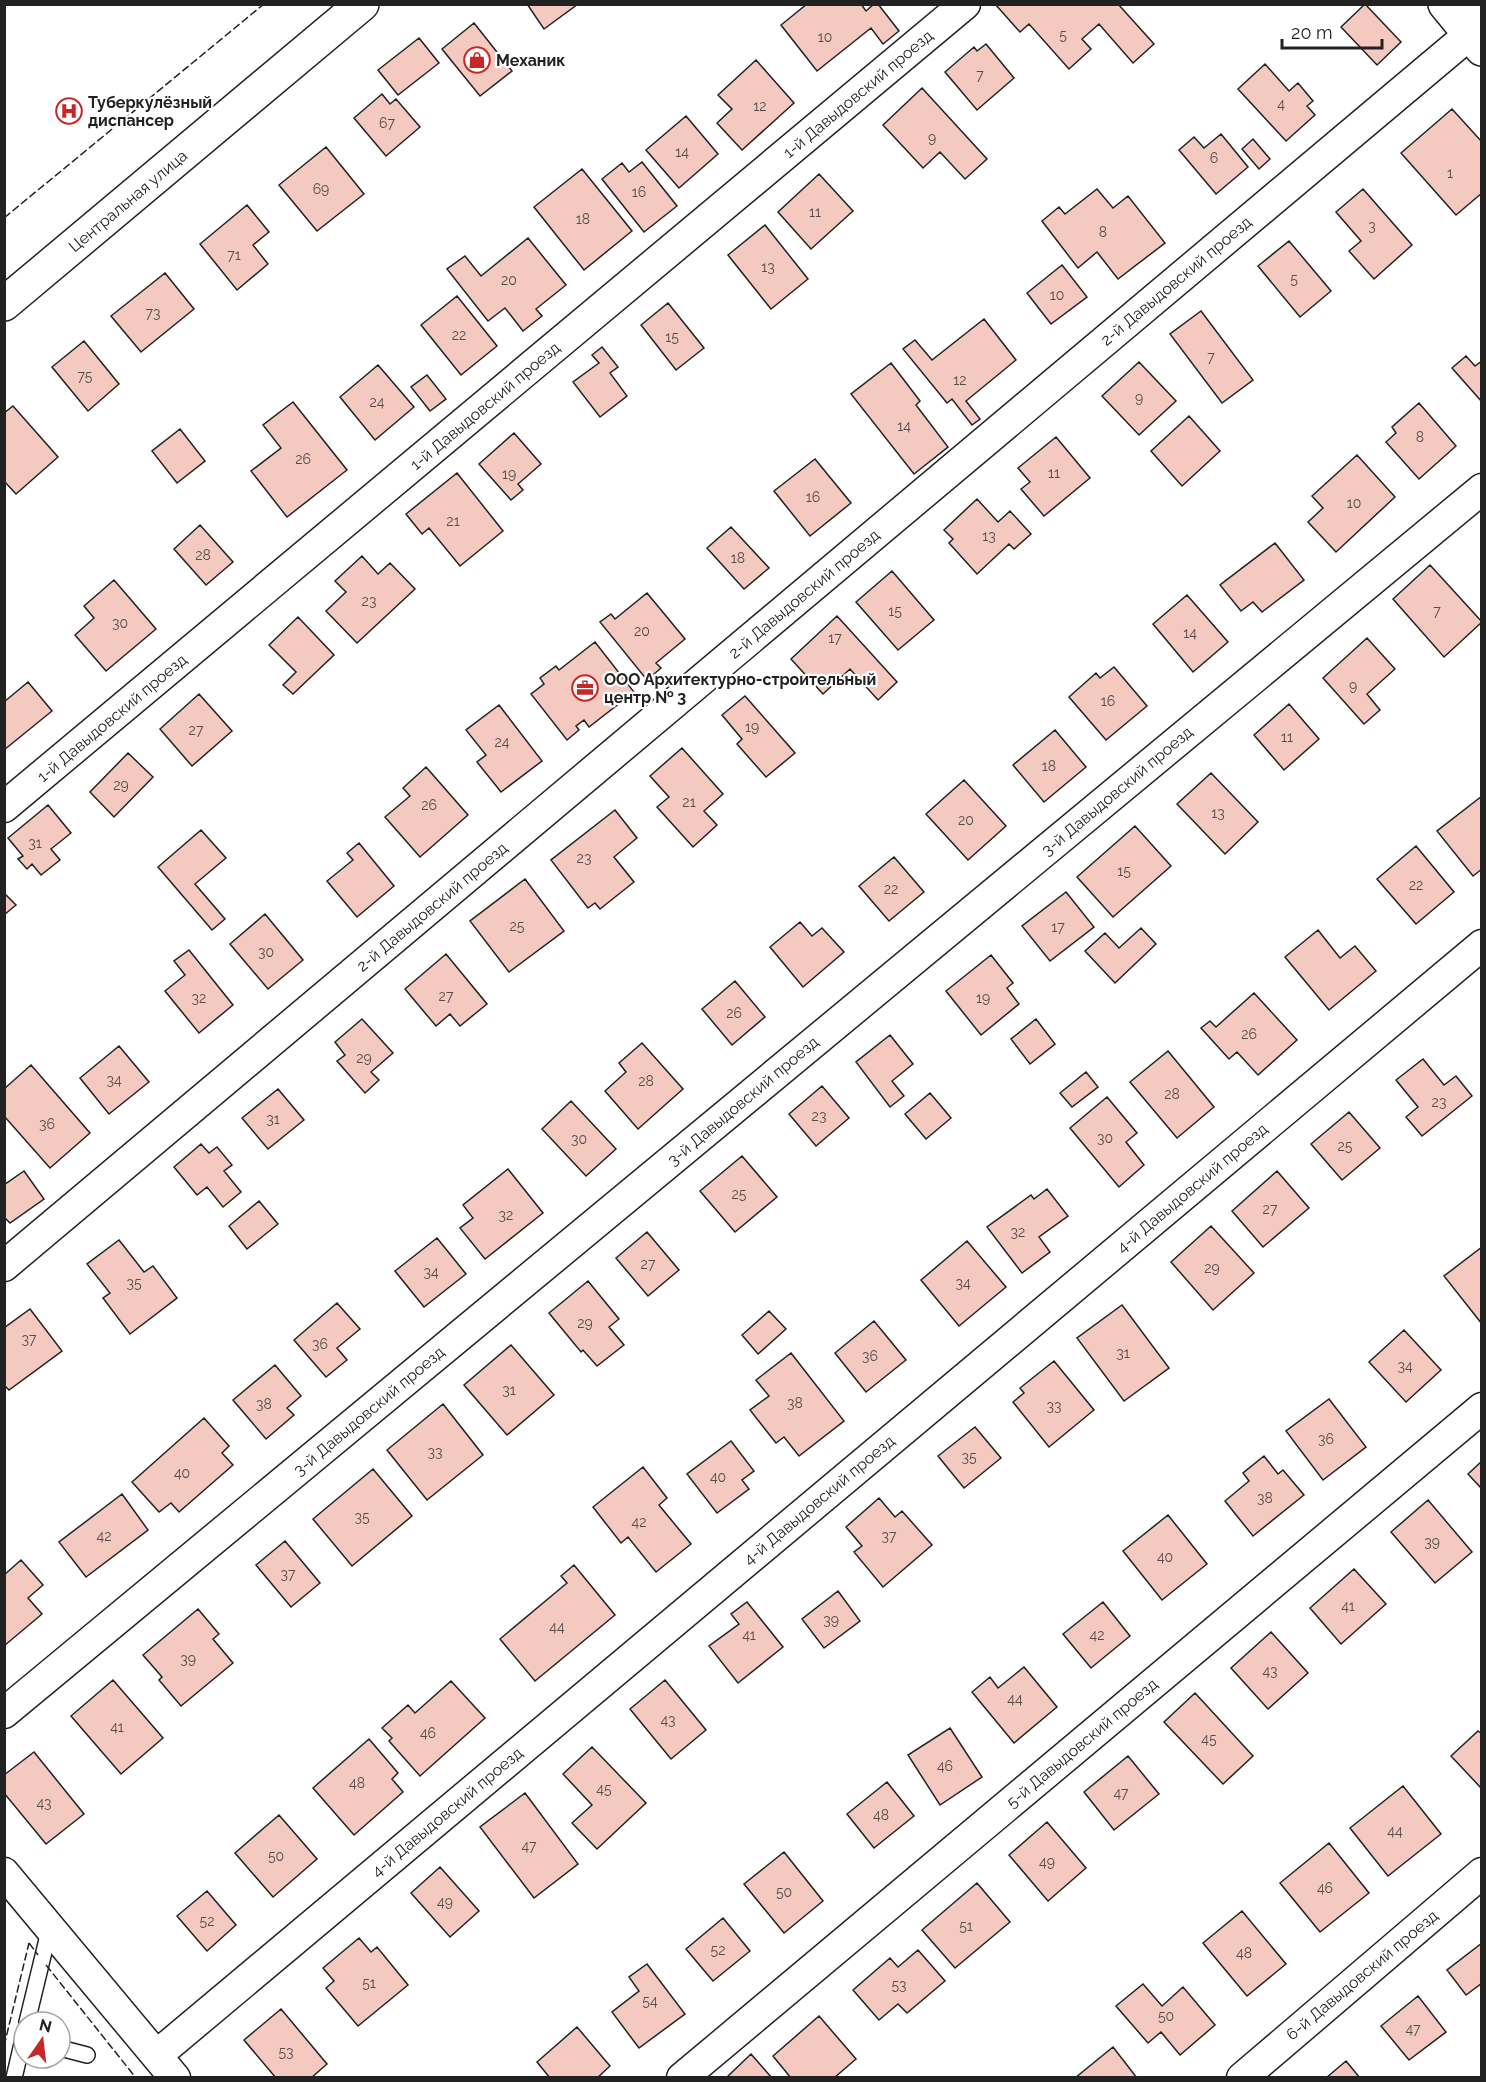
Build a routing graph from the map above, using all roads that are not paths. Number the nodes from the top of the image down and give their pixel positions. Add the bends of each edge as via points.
1 (362, 4) edge
2 (965, 4) edge
3 (1445, 4) edge
4 (1475, 29) edge
5 (4, 304) edge
6 (1482, 489) edge
7 (4, 807) edge
8 (1482, 945) edge
9 (4, 1266) edge
10 (1482, 1408) edge
11 (4, 1713) edge
12 (4, 1873) edge
13 (1482, 1873) edge
14 (50, 1927) junction
15 (30, 2010) edge
16 (72, 2051) edge
17 (87, 2055) dead end
18 (157, 2055) junction
19 (176, 2078) edge
20 (682, 2078) edge
21 (1242, 2078) edge

1 - 5 street, Центральная улица
2 - 7 street, 1-й Давыдовский проезд
3 - 4 street
4 - 9 street, 2-й Давыдовский проезд
6 - 11 street, 3-й Давыдовский проезд
8 - 18 street, 4-й Давыдовский проезд
10 - 20 street, 5-й Давыдовский проезд
12 - 14 street
13 - 21 street, 6-й Давыдовский проезд
14 - 15 lane
14 - 18 street
16 - 17 lane
18 - 19 street

